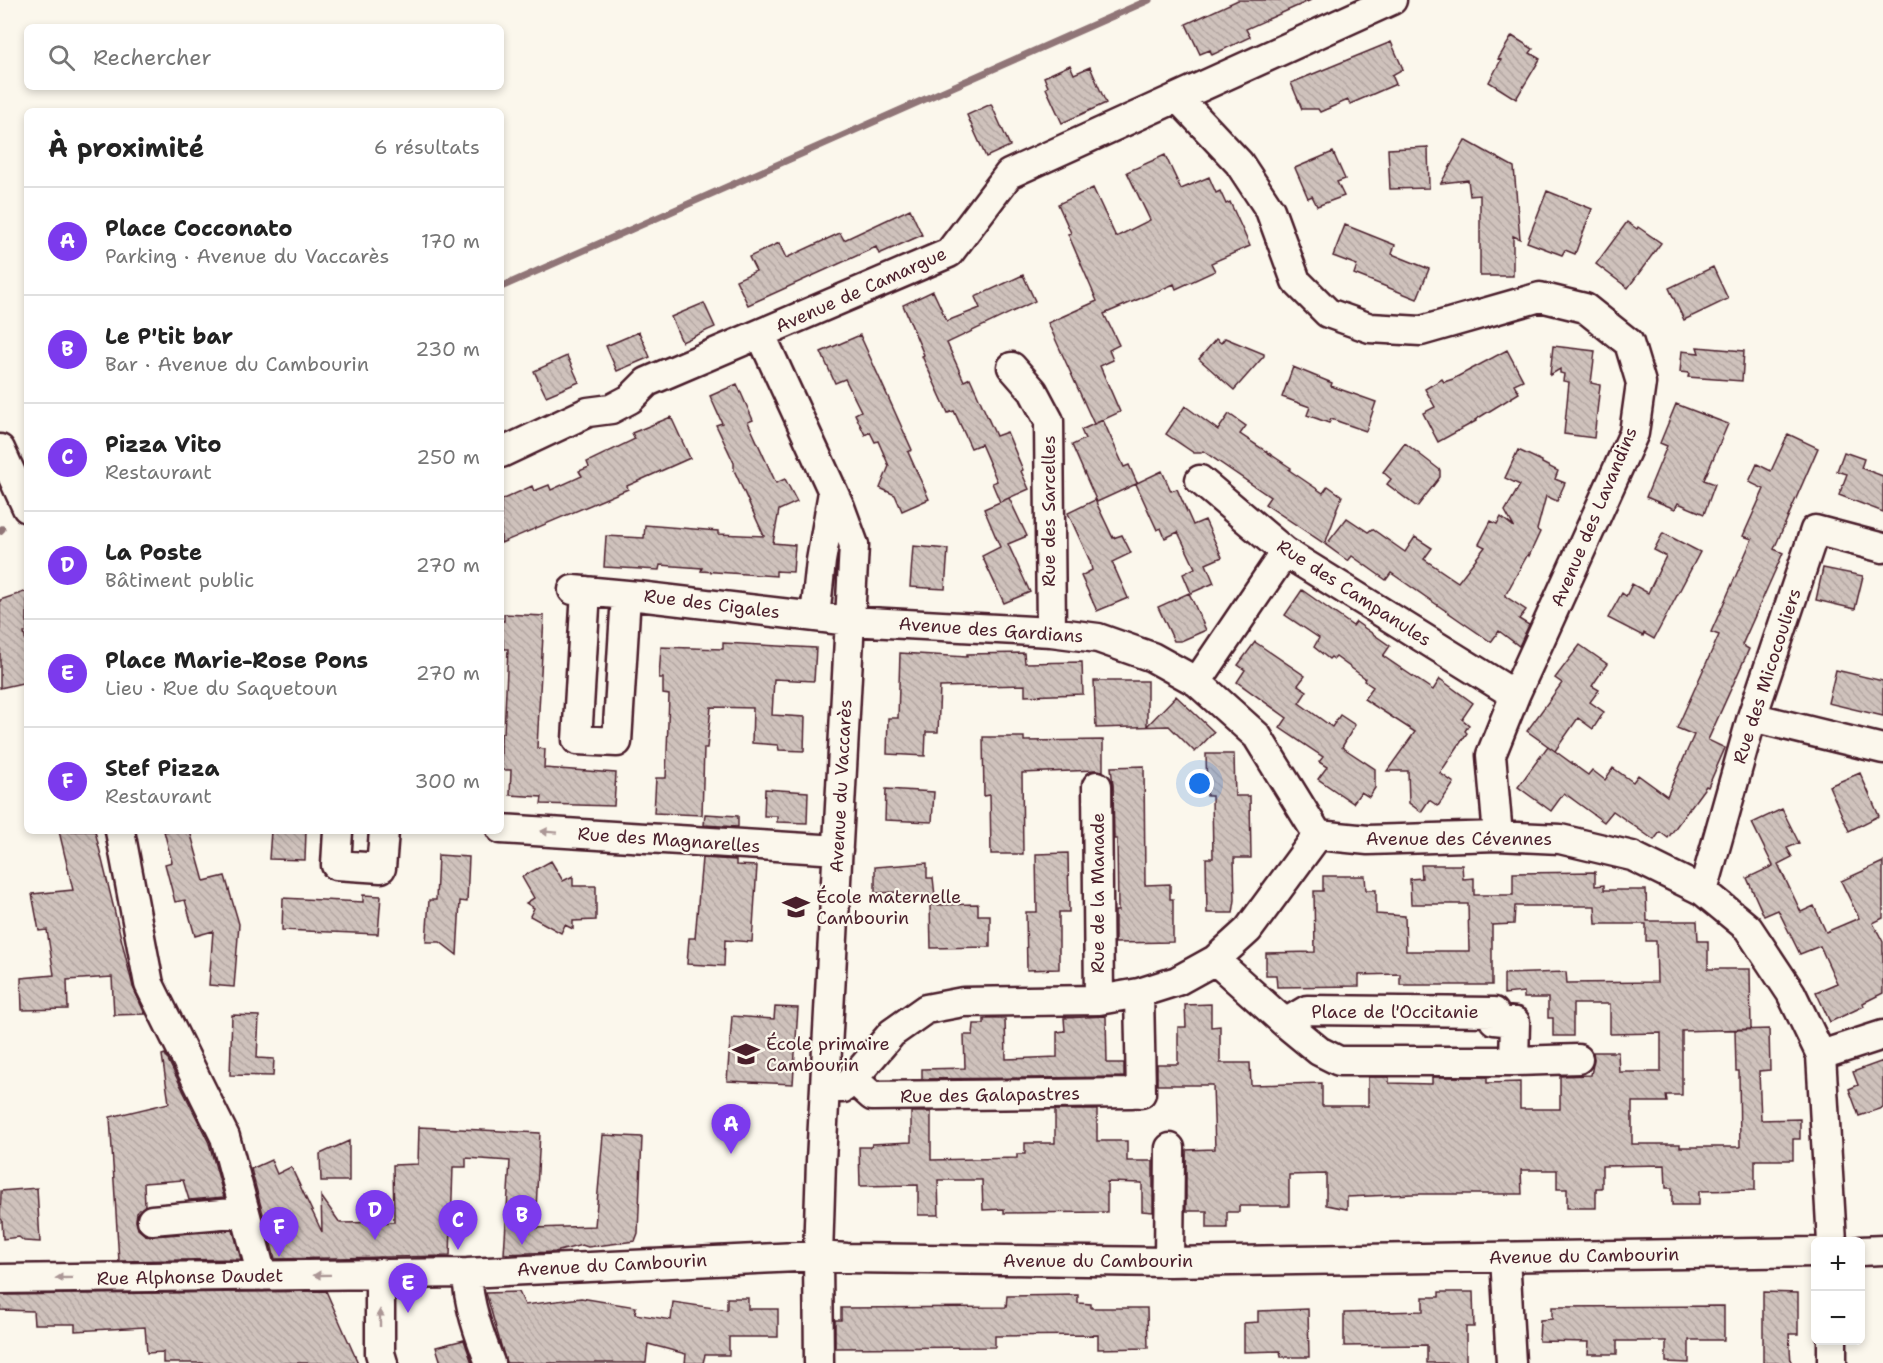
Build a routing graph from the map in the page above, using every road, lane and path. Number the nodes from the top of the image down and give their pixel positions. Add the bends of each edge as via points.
1 (1392, 0) edge
2 (1178, 98) junction
3 (761, 335) junction
4 (1012, 367) dead end
5 (0, 449) edge
6 (504, 452) edge
7 (1200, 480) dead end
8 (833, 492) junction
9 (24, 501) edge
10 (1883, 548) edge
11 (1285, 552) junction
12 (626, 595) junction
13 (815, 617) junction
14 (850, 621) junction
15 (1051, 632) junction
16 (1197, 682) junction
17 (1515, 695) junction
18 (1752, 717) junction
19 (1883, 749) edge
20 (1097, 786) dead end
21 (504, 829) edge
22 (121, 834) edge
23 (338, 834) edge
24 (384, 834) edge
25 (1318, 836) junction
26 (1498, 836) junction
27 (838, 850) junction
28 (1703, 891) junction
29 (1215, 960) junction
30 (1139, 993) junction
31 (1099, 1000) junction
32 (1285, 1023) junction
33 (1883, 1035) edge
34 (1821, 1055) junction
35 (1578, 1059) dead end
36 (1514, 1061) junction
37 (853, 1079) junction
38 (826, 1088) junction
39 (1170, 1148) dead end
40 (245, 1212) junction
41 (152, 1220) dead end
42 (1833, 1237) edge
43 (1883, 1250) edge
44 (1865, 1251) edge
45 (1811, 1252) edge
46 (818, 1256) junction
47 (1505, 1257) junction
48 (1169, 1262) junction
49 (380, 1273) junction
50 (467, 1273) junction
51 (262, 1276) junction
52 (0, 1279) edge
53 (1832, 1345) edge
54 (383, 1363) edge
55 (490, 1363) edge
56 (819, 1363) edge
57 (1511, 1363) edge
58 (1832, 1363) edge

1 - 2 street, Avenue de Camargue
2 - 3 street, Avenue de Camargue via 1009,174 950,254
2 - 17 street, Avenue des Lavandins via 1239,163 1270,210 1296,281 1329,313 1370,328 1421,331 1540,297 1585,308 1629,343 1641,383 1634,433
3 - 6 street, Avenue de Camargue via 647,382 630,399 611,409 588,412
3 - 8 street, Avenue du Vaccarès
4 - 15 street, Rue des Sarcelles via 1033,391 1049,421
5 - 9 street
7 - 11 street, Rue des Campanules
8 - 13 street
8 - 14 street, Avenue du Vaccarès via 854,545
10 - 18 street, Rue des Micocouliers via 1815,530
11 - 16 street
11 - 17 street, Rue des Campanules
12 - 12 street, Rue des Cigales via 579,591 577,740 617,742
12 - 13 street, Rue des Cigales
13 - 14 street, Rue des Cigales
14 - 15 street, Avenue des Gardians
14 - 27 street, Avenue du Vaccarès
15 - 16 street, Avenue des Gardians via 1108,641 1152,657
16 - 25 street, Avenue des Gardians via 1257,736
17 - 26 street, Avenue des Lavandins via 1491,756
18 - 19 street
18 - 28 street, Rue des Micocouliers
20 - 31 street, Rue de la Manade
27 -> 21 street, Rue des Magnarelles
22 - 40 street via 149,984 225,1137
23 - 24 street via 336,865 381,868
25 - 26 street, Avenue des Cévennes via 1368,840
25 - 29 street via 1248,930
26 - 28 street, Avenue des Cévennes via 1560,839 1632,856
27 - 38 street, Avenue du Vaccarès
28 - 34 street, Avenue des Cévennes via 1748,928 1791,993
29 - 30 street via 1177,981
29 - 32 street
30 - 31 street
30 - 37 street, Rue des Galapastres via 1137,1093 872,1096
31 - 37 street via 963,1002 926,1009 892,1033
32 - 36 street, Place de l'Occitanie via 1319,1051 1339,1060
32 - 36 street, Place de l'Occitanie via 1307,1010 1494,1012 1494,1020 1515,1022
33 - 34 street
34 - 42 street, Avenue des Cévennes
35 - 36 street
37 - 38 street via 843,1088
38 - 46 street, Avenue du Vaccarès
39 - 48 street
40 - 41 street
40 - 51 street
43 - 44 street
45 - 47 street, Avenue du Cambourin
46 - 48 street, Avenue du Cambourin
46 - 50 street, Avenue du Cambourin
46 - 56 street, Avenue du Vaccarès
47 - 48 street, Avenue du Cambourin
47 - 57 street
49 - 50 street, Avenue du Cambourin
49 -> 51 street, Rue Alphonse Daudet
54 -> 49 street
50 - 55 street via 468,1290
51 -> 52 street, Rue Alphonse Daudet
53 - 58 street

